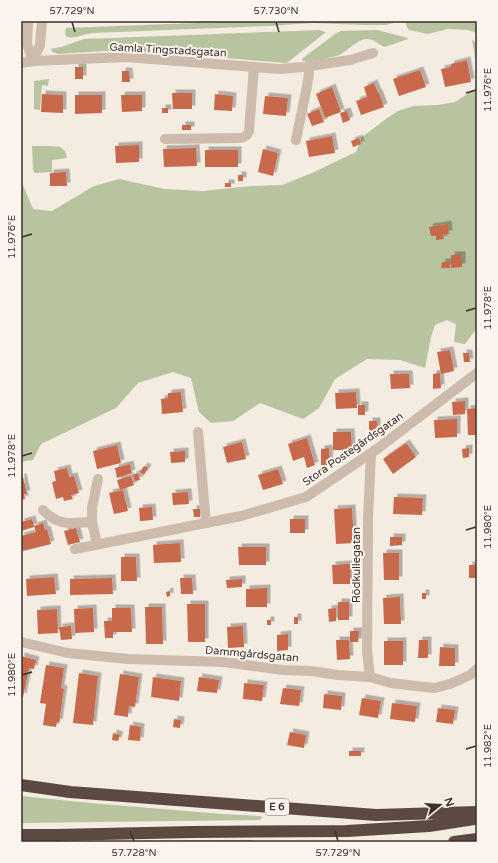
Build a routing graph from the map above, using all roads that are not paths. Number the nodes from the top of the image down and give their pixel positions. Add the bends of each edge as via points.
1 (28, 21) edge
2 (42, 21) edge
3 (373, 53) dead end
4 (33, 61) junction
5 (21, 63) edge
6 (309, 66) junction
7 (254, 68) junction
8 (165, 138) dead end
9 (296, 140) dead end
10 (477, 373) edge
11 (198, 432) dead end
12 (371, 453) junction
13 (98, 479) dead end
14 (43, 510) dead end
15 (92, 522) junction
16 (206, 523) junction
17 (97, 544) junction
18 (75, 549) dead end
19 (21, 642) edge
20 (477, 669) edge
21 (370, 677) junction
22 (21, 785) edge
23 (477, 812) edge
24 (477, 818) edge
25 (21, 835) edge
26 (477, 839) edge
27 (454, 842) edge

1 - 4 street via 27,44
2 - 4 street via 40,45
3 - 6 street, Gamla Tingstadsgatan via 350,60
4 - 5 street, Gamla Tingstadsgatan
4 - 7 street, Gamla Tingstadsgatan via 126,58
6 - 7 street, Gamla Tingstadsgatan
6 - 9 street
7 - 8 street via 247,136
10 - 12 street, Stora Postegårdsgatan
11 - 16 street
12 - 16 street, Stora Postegårdsgatan via 306,497 241,516
12 - 21 street, Rödkullegatan via 367,650
13 - 15 street
14 - 15 street via 56,521 74,524
15 - 17 street
16 - 17 street, Stora Postegårdsgatan
17 - 18 street, Stora Postegårdsgatan
19 - 21 street, Dammgårdsgatan via 68,654 224,662
20 - 21 street, Dammgårdsgatan via 457,682 435,688 391,683
22 - 23 highway, E 6 via 70,792 376,815
24 - 25 highway, E 6 via 429,826 347,831
26 - 27 highway

